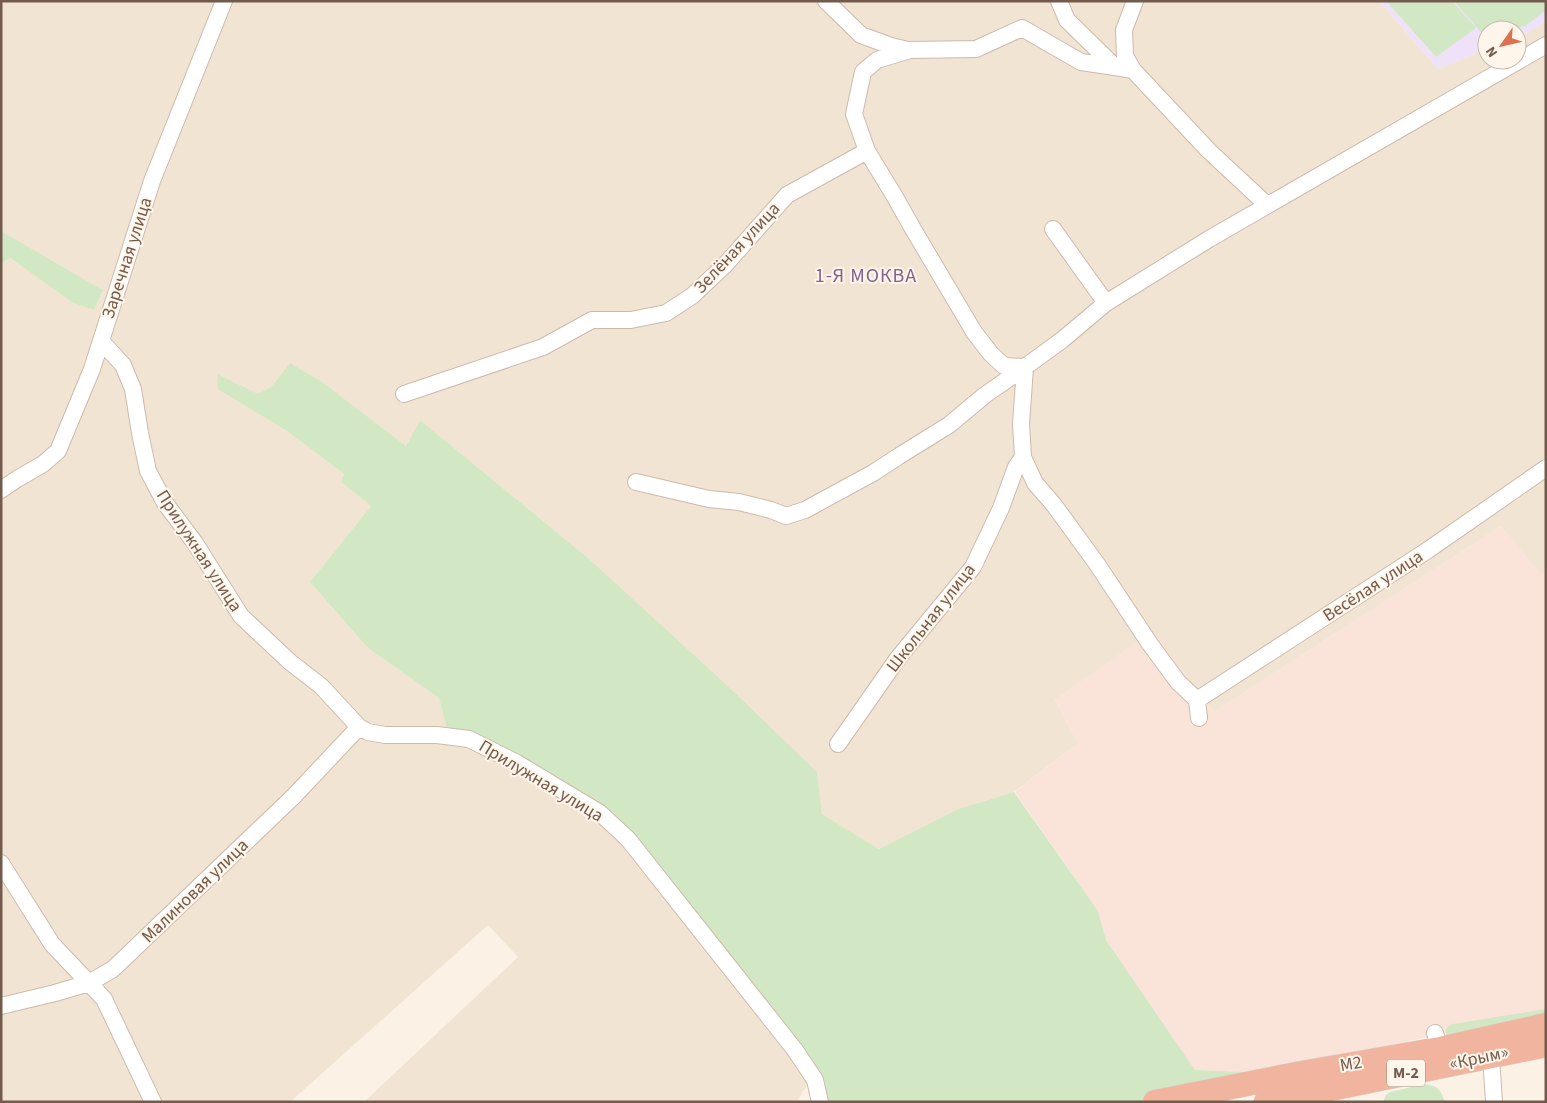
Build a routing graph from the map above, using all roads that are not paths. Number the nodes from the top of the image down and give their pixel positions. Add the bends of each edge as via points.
1 (224, 1) edge
2 (826, 1) edge
3 (1059, 1) edge
4 (1134, 1) edge
5 (1546, 45) edge
6 (910, 50) junction
7 (1115, 67) junction
8 (1133, 70) junction
9 (867, 151) junction
10 (1267, 205) junction
11 (1053, 229) dead end
12 (1106, 303) junction
13 (101, 341) junction
14 (1026, 367) junction
15 (404, 394) dead end
16 (1023, 458) junction
17 (1546, 468) edge
18 (636, 482) dead end
19 (1, 490) edge
20 (1197, 700) junction
21 (1199, 718) dead end
22 (359, 727) junction
23 (838, 744) dead end
24 (1, 863) edge
25 (89, 983) junction
26 (1, 1006) edge
27 (1546, 1025) edge
28 (1546, 1045) edge
29 (1490, 1056) junction
30 (153, 1102) edge
31 (820, 1102) edge
32 (1155, 1102) edge
33 (1266, 1102) edge
34 (1494, 1102) edge

1 - 13 street, Заречная улица via 152,181
2 - 6 street via 861,35
3 - 7 street via 1067,20
4 - 8 street via 1124,30 1125,56
5 - 10 street
6 - 7 street via 976,49 1022,28 1081,62
6 - 9 street via 876,60 863,72 854,114
7 - 8 street
8 - 10 street
9 - 14 street via 974,332 1004,366
9 - 15 street, Зелёная улица via 787,195 725,265 692,296 666,313 631,320 592,320 543,347
10 - 12 street
11 - 12 street
12 - 14 street
13 - 19 street, Заречная улица via 58,451
13 - 22 street, Прилужная улица via 123,365 133,389 148,471 165,503 195,543 241,616 321,686
14 - 16 street via 1021,424
14 - 18 street via 949,425 873,474 805,510 786,516 738,502 709,499
16 - 20 street via 1035,483 1097,564 1150,644 1178,682
16 - 23 street, Школьная улица via 973,567 898,658
17 - 20 street, Весёлая улица via 1428,550
20 - 21 street
22 - 25 street, Малиновая улица via 294,796 113,969
22 - 31 street, Прилужная улица via 384,735 469,739 517,763 600,814 628,839 795,1050 815,1080
24 - 25 street via 52,944
25 - 26 street, Малиновая улица
25 - 30 street via 104,999
27 - 32 highway, М2 via 1438,1041 1302,1073
28 - 29 highway, «Крым» / М-2
29 - 33 highway, «Крым» / М-2
29 - 34 street

